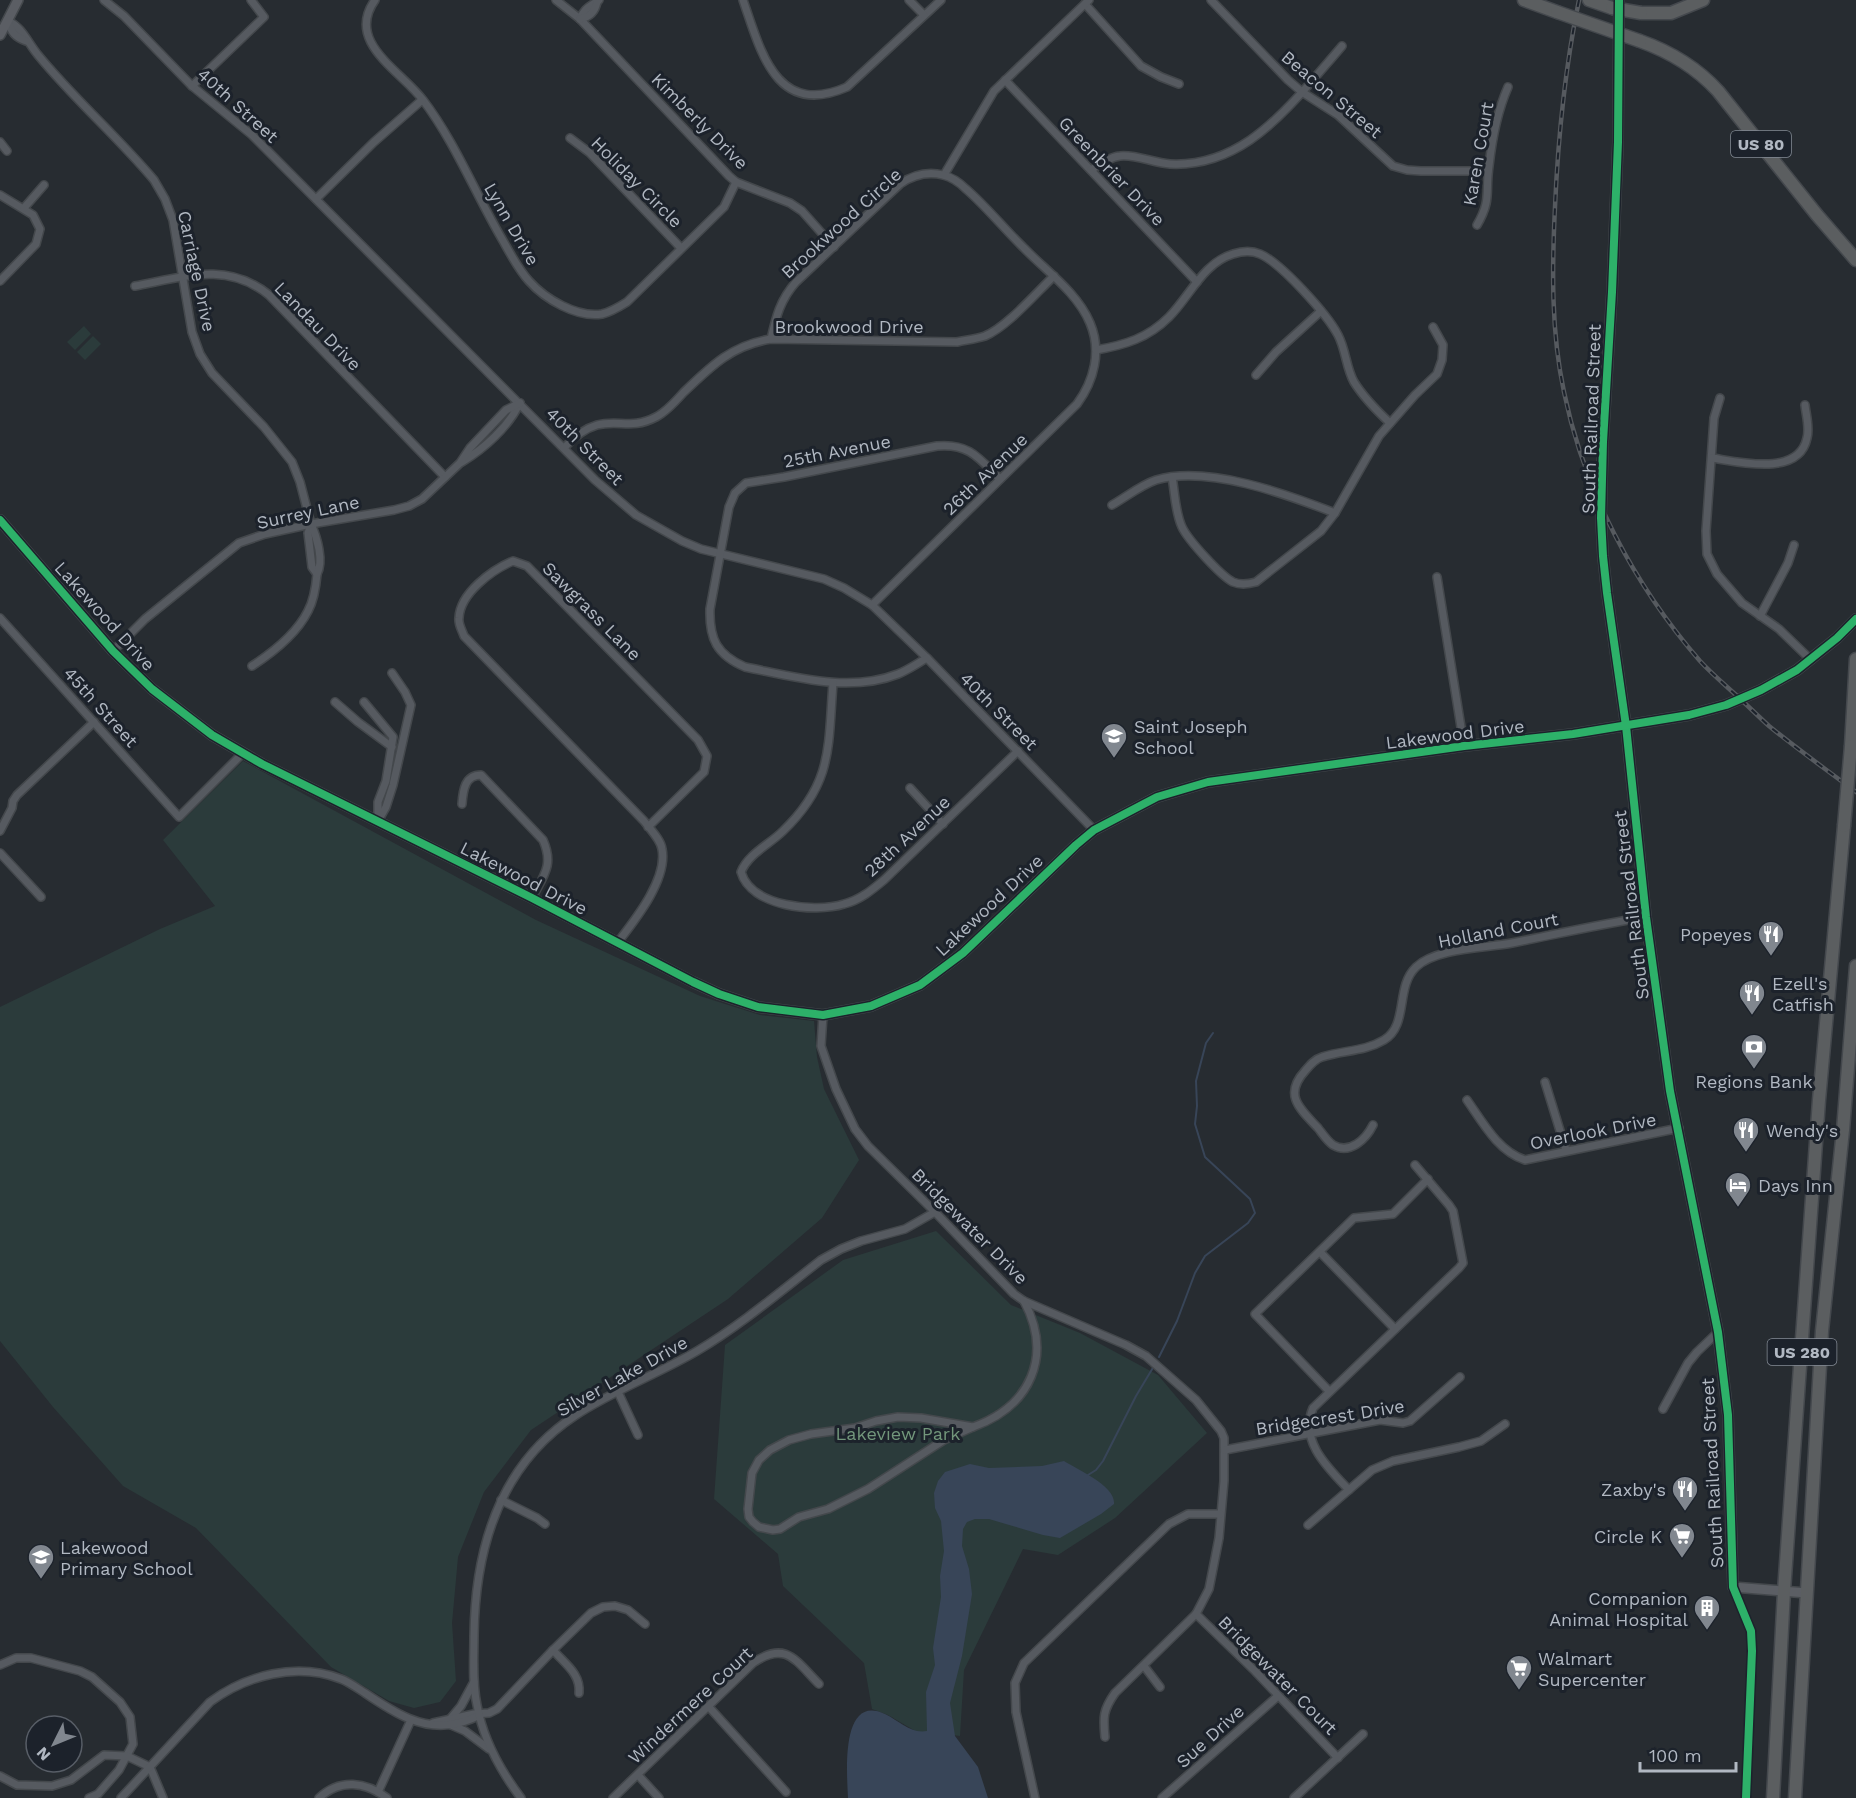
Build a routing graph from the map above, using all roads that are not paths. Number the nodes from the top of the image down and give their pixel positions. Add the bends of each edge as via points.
1 (18, 0) edge
2 (104, 0) edge
3 (251, 0) edge
4 (375, 0) edge
5 (556, 0) edge
6 (743, 0) edge
7 (909, 0) edge
8 (941, 0) edge
9 (1211, 0) edge
10 (1524, 0) edge
11 (1589, 0) edge
12 (1703, 0) edge
13 (598, 1) edge
14 (1087, 2) edge
15 (1615, 4) edge
16 (924, 15) junction
17 (580, 19) junction
18 (8, 21) junction
19 (0, 35) edge
20 (1342, 46) dead end
21 (1005, 80) junction
22 (1179, 84) dead end
23 (192, 86) junction
24 (1508, 87) dead end
25 (1302, 92) junction
26 (422, 100) junction
27 (570, 138) dead end
28 (0, 142) edge
29 (8, 151) dead end
30 (1091, 170) junction
31 (1488, 171) junction
32 (944, 175) junction
33 (736, 182) junction
34 (44, 185) dead end
35 (0, 195) edge
36 (316, 199) junction
37 (24, 208) junction
38 (1477, 225) dead end
39 (834, 247) junction
40 (681, 248) junction
41 (1855, 260) edge
42 (182, 276) junction
43 (1054, 276) junction
44 (0, 282) edge
45 (1197, 282) junction
46 (135, 286) dead end
47 (1321, 311) junction
48 (1433, 327) dead end
49 (771, 339) junction
50 (1096, 350) junction
51 (1256, 375) dead end
52 (1720, 398) dead end
53 (520, 403) junction
54 (1805, 405) dead end
55 (1390, 423) junction
56 (564, 448) junction
57 (1712, 458) junction
58 (445, 477) junction
59 (1172, 477) junction
60 (1000, 479) junction
61 (1112, 505) dead end
62 (1335, 513) junction
63 (0, 520) edge
64 (311, 524) junction
65 (1794, 545) dead end
66 (719, 555) junction
67 (1437, 577) dead end
68 (872, 605) junction
69 (1760, 616) junction
70 (0, 618) edge
71 (1856, 619) edge
72 (113, 651) junction
73 (927, 658) junction
74 (1811, 660) junction
75 (1856, 662) edge
76 (252, 666) dead end
77 (392, 673) dead end
78 (833, 683) junction
79 (335, 702) dead end
80 (364, 702) dead end
81 (94, 722) junction
82 (1626, 726) junction
83 (1464, 746) junction
84 (392, 747) junction
85 (1018, 751) junction
86 (243, 753) junction
87 (910, 788) dead end
88 (462, 804) dead end
89 (378, 821) junction
90 (943, 824) junction
91 (648, 827) junction
92 (1094, 830) junction
93 (0, 831) edge
94 (0, 853) edge
95 (41, 897) dead end
96 (532, 898) junction
97 (1646, 917) junction
98 (618, 942) junction
99 (1856, 966) edge
100 (823, 1015) junction
101 (1545, 1083) dead end
102 (1467, 1100) dead end
103 (1373, 1125) dead end
104 (1679, 1128) junction
105 (1566, 1150) junction
106 (1415, 1165) dead end
107 (1428, 1179) junction
108 (935, 1212) junction
109 (1320, 1252) junction
110 (1024, 1301) junction
111 (1395, 1329) junction
112 (1718, 1332) junction
113 (1460, 1377) dead end
114 (1329, 1391) junction
115 (618, 1392) junction
116 (1663, 1409) dead end
117 (1505, 1424) dead end
118 (973, 1427) junction
119 (1311, 1434) junction
120 (638, 1435) dead end
121 (1225, 1450) junction
122 (1349, 1490) junction
123 (501, 1500) junction
124 (1220, 1514) junction
125 (545, 1524) dead end
126 (1308, 1526) dead end
127 (1733, 1587) junction
128 (1784, 1591) junction
129 (1807, 1593) junction
130 (1196, 1614) junction
131 (645, 1624) dead end
132 (553, 1650) junction
133 (0, 1665) edge
134 (1144, 1666) junction
135 (475, 1680) junction
136 (819, 1684) dead end
137 (1160, 1687) dead end
138 (579, 1693) dead end
139 (1278, 1696) junction
140 (709, 1707) junction
141 (479, 1715) junction
142 (411, 1720) junction
143 (451, 1722) junction
144 (1363, 1734) dead end
145 (1105, 1737) dead end
146 (492, 1751) junction
147 (127, 1756) junction
148 (1338, 1758) junction
149 (150, 1767) junction
150 (638, 1775) junction
151 (0, 1776) edge
152 (378, 1792) junction
153 (786, 1792) dead end
154 (89, 1798) edge
155 (121, 1798) edge
156 (163, 1798) edge
157 (319, 1798) edge
158 (387, 1798) edge
159 (521, 1798) edge
160 (613, 1798) edge
161 (659, 1798) edge
162 (1035, 1798) edge
163 (1162, 1798) edge
164 (1294, 1798) edge
165 (1746, 1798) edge
166 (1773, 1798) edge
167 (1795, 1798) edge

1 - 18 street
2 - 23 street, 40th Street
3 - 23 street via 264,17
4 - 26 street, Lynn Drive via 365,21 367,36 374,49
5 - 17 street, Kimberly Drive
6 - 16 street via 766,62 779,80 791,89 812,95 848,87
7 - 16 street
8 - 16 street
9 - 25 street, Beacon Street
10 - 41 highway, US 80, bridge via 1656,47 1702,74
11 - 15 highway
12 - 15 highway, bridge via 1671,13 1641,13
13 - 17 street via 583,10
14 - 21 street
14 - 22 street via 1141,66
15 - 82 street, South Railroad Street via 1618,142 1601,518
17 - 33 street, Kimberly Drive
18 - 19 street
18 - 42 street, Carriage Drive via 16,37 26,41 154,180 172,220
20 - 25 street
21 - 30 street, Greenbrier Drive
21 - 32 street via 986,103
23 - 36 street, 40th Street via 252,135
24 - 31 street, Karen Court via 1501,103
25 - 30 street via 1256,137 1215,158 1171,164 1119,156
25 - 31 street, Beacon Street via 1338,115 1393,166 1421,171
26 - 36 street
26 - 40 street, Lynn Drive via 519,268 538,290 557,303 577,312 600,314 614,310
27 - 40 street, Holiday Circle via 590,153
28 - 29 street
30 - 45 street, Greenbrier Drive
31 - 38 street, Karen Court via 1489,195
32 - 39 street, Brookwood Circle via 912,176
32 - 43 street via 965,188
33 - 39 street, Kimberly Drive via 790,203
33 - 40 street, Lynn Drive via 724,207
34 - 37 street
35 - 37 street
36 - 53 street, 40th Street
37 - 44 street via 38,221 39,237
39 - 49 street, Brookwood Circle via 786,293
42 - 46 street, Landau Drive
42 - 58 street, Landau Drive via 215,273 237,277 269,295
42 - 64 street, Carriage Drive via 200,354 212,373 292,462
43 - 49 street, Brookwood Drive via 998,328 971,340
43 - 50 street via 1084,311
45 - 47 street via 1233,254 1258,253 1272,261
45 - 50 street via 1170,315 1145,336
47 - 51 street
47 - 55 street via 1339,336 1353,380
48 - 55 street via 1443,345 1437,374
49 - 56 street, Brookwood Drive via 754,342 720,359 658,416 632,425 599,424 580,433
50 - 60 street, 26th Avenue via 1086,392
52 - 57 street via 1714,418
53 - 56 street, 40th Street
53 - 58 street, Surrey Lane via 506,410
54 - 57 street via 1808,437 1791,460 1777,464
55 - 62 street
56 - 66 street, 40th Street via 636,515 682,541
57 - 69 street via 1707,554 1731,592
58 - 64 street, Surrey Lane via 409,506
59 - 61 street via 1146,485
59 - 62 street via 1215,478 1266,489
59 - 62 street via 1177,513 1190,540 1221,573 1240,584 1256,582 1321,531
60 - 66 street, 25th Avenue via 966,448 952,444 746,483 735,493 729,507
60 - 68 street, 26th Avenue
63 - 72 street, Lakewood Drive
64 - 72 street, Surrey Lane via 239,543 145,619
64 - 76 street, Carriage Drive via 308,532 312,567 317,574 308,610 294,629
65 - 69 street
66 - 68 street, 40th Street via 824,579
66 - 78 street, 25th Avenue via 709,624 721,651 745,667
67 - 83 street
68 - 73 street, 40th Street
69 - 74 street via 1779,628
70 - 81 street, 45th Street
71 - 74 street, Lakewood Drive
72 - 86 street, Lakewood Drive via 170,703
73 - 78 street, 25th Avenue via 884,678
73 - 85 street, 40th Street
74 - 82 street, Lakewood Drive via 1770,686 1726,705
75 - 128 highway, US 280, bridge via 1819,1100
77 - 89 street via 411,705 393,785
78 - 90 street, 28th Avenue via 825,767 816,788 789,825 749,858 741,872 744,880 760,894 780,903 802,908 846,904 884,880
79 - 84 street
80 - 84 street via 393,737
81 - 86 street, 45th Street via 179,817
81 - 93 street via 17,795
82 - 83 street, Lakewood Drive
82 - 97 street, South Railroad Street
83 - 92 street, Lakewood Drive via 1208,782 1157,798
84 - 89 street via 387,781 378,802
85 - 90 street, 28th Avenue
85 - 92 street, 40th Street
86 - 89 street, Lakewood Drive
87 - 90 street
88 - 96 street via 469,779 482,775 543,840 549,852 549,867
89 - 96 street, Lakewood Drive
91 - 91 street, Sawgrass Lane via 464,636 459,626 462,605 500,567 513,561 527,566 698,740 707,756 704,772
91 - 98 street, Sawgrass Lane via 663,848 661,872 641,911
92 - 100 street, Lakewood Drive via 963,953 920,985 871,1006
94 - 95 street
96 - 98 street, Lakewood Drive
97 - 103 street, Holland Court via 1442,954 1416,967 1407,979 1397,1023 1389,1037 1369,1047 1317,1059 1303,1072 1294,1092 1298,1107 1334,1145 1356,1145
97 - 104 street, South Railroad Street via 1670,1091
98 - 100 street, Lakewood Drive via 719,994 758,1007
99 - 129 highway, US 280 via 1822,1331
100 - 108 street, Bridgewater Drive via 821,1046 855,1129
101 - 105 street
102 - 105 street, Overlook Drive via 1488,1130 1516,1157 1525,1160
104 - 105 street, Overlook Drive
104 - 112 street, South Railroad Street
106 - 107 street
107 - 109 street via 1394,1214 1354,1218
107 - 111 street via 1452,1211 1462,1263
108 - 110 street, Bridgewater Drive
108 - 115 street, Silver Lake Drive via 905,1229 840,1249 714,1341
109 - 111 street
109 - 114 street via 1255,1314
110 - 118 street via 1033,1318 1037,1343 1036,1366 1028,1386 1013,1404
110 - 121 street, Bridgewater Drive via 1146,1356 1196,1401 1221,1431
111 - 114 street
112 - 116 street via 1688,1363
112 - 127 street, South Railroad Street via 1728,1415
113 - 119 street, Bridgecrest Drive via 1410,1421 1380,1420
114 - 119 street via 1310,1415
115 - 120 street
115 - 123 street, Silver Lake Drive via 576,1415 550,1436 527,1461
117 - 122 street via 1481,1441 1393,1461 1372,1470
118 - 118 street via 898,1417 789,1440 770,1450 752,1473 749,1517 759,1527 780,1529 799,1516 848,1500 924,1451
119 - 121 street, Bridgecrest Drive
119 - 122 street via 1327,1467
121 - 124 street, Bridgewater Drive
122 - 126 street
123 - 125 street
123 - 135 street, Silver Lake Drive via 483,1547 476,1591
124 - 130 street, Bridgewater Drive via 1209,1589
124 - 162 street via 1188,1514 1169,1524 1024,1663 1014,1690
127 - 128 street, South Railroad Street
127 - 165 street, South Railroad Street via 1751,1631
128 - 129 street, South Railroad Street
128 - 166 highway, US 280
129 - 167 highway, US 280
130 - 134 street, Bridgewater Drive
130 - 139 street, Bridgewater Court
131 - 132 street via 627,1610 603,1607 591,1613
132 - 138 street via 576,1676
132 - 141 street via 497,1709
133 - 147 street via 16,1658 31,1658 92,1677 120,1702 130,1717 133,1744
134 - 137 street
134 - 145 street, Bridgewater Drive via 1106,1705
135 - 141 street, Silver Lake Drive
135 - 143 street, Silver Lake Drive
136 - 140 street, Windermere Court via 789,1655 773,1652 753,1664
139 - 148 street, Bridgewater Court
139 - 163 street, Sue Drive
140 - 150 street, Windermere Court
140 - 153 street
141 - 143 street
141 - 146 street, Silver Lake Drive
142 - 143 street via 427,1724
142 - 149 street via 339,1678 282,1671 227,1690 210,1702
142 - 152 street
143 - 146 street, Silver Lake Drive
144 - 148 street
146 - 159 street, Silver Lake Drive
147 - 149 street
147 - 151 street via 104,1755 71,1780 52,1786 17,1785
147 - 154 street via 98,1794
148 - 164 street
149 - 155 street
149 - 156 street
150 - 160 street, Windermere Court
150 - 161 street
152 - 157 street via 359,1783 325,1792
152 - 158 street

